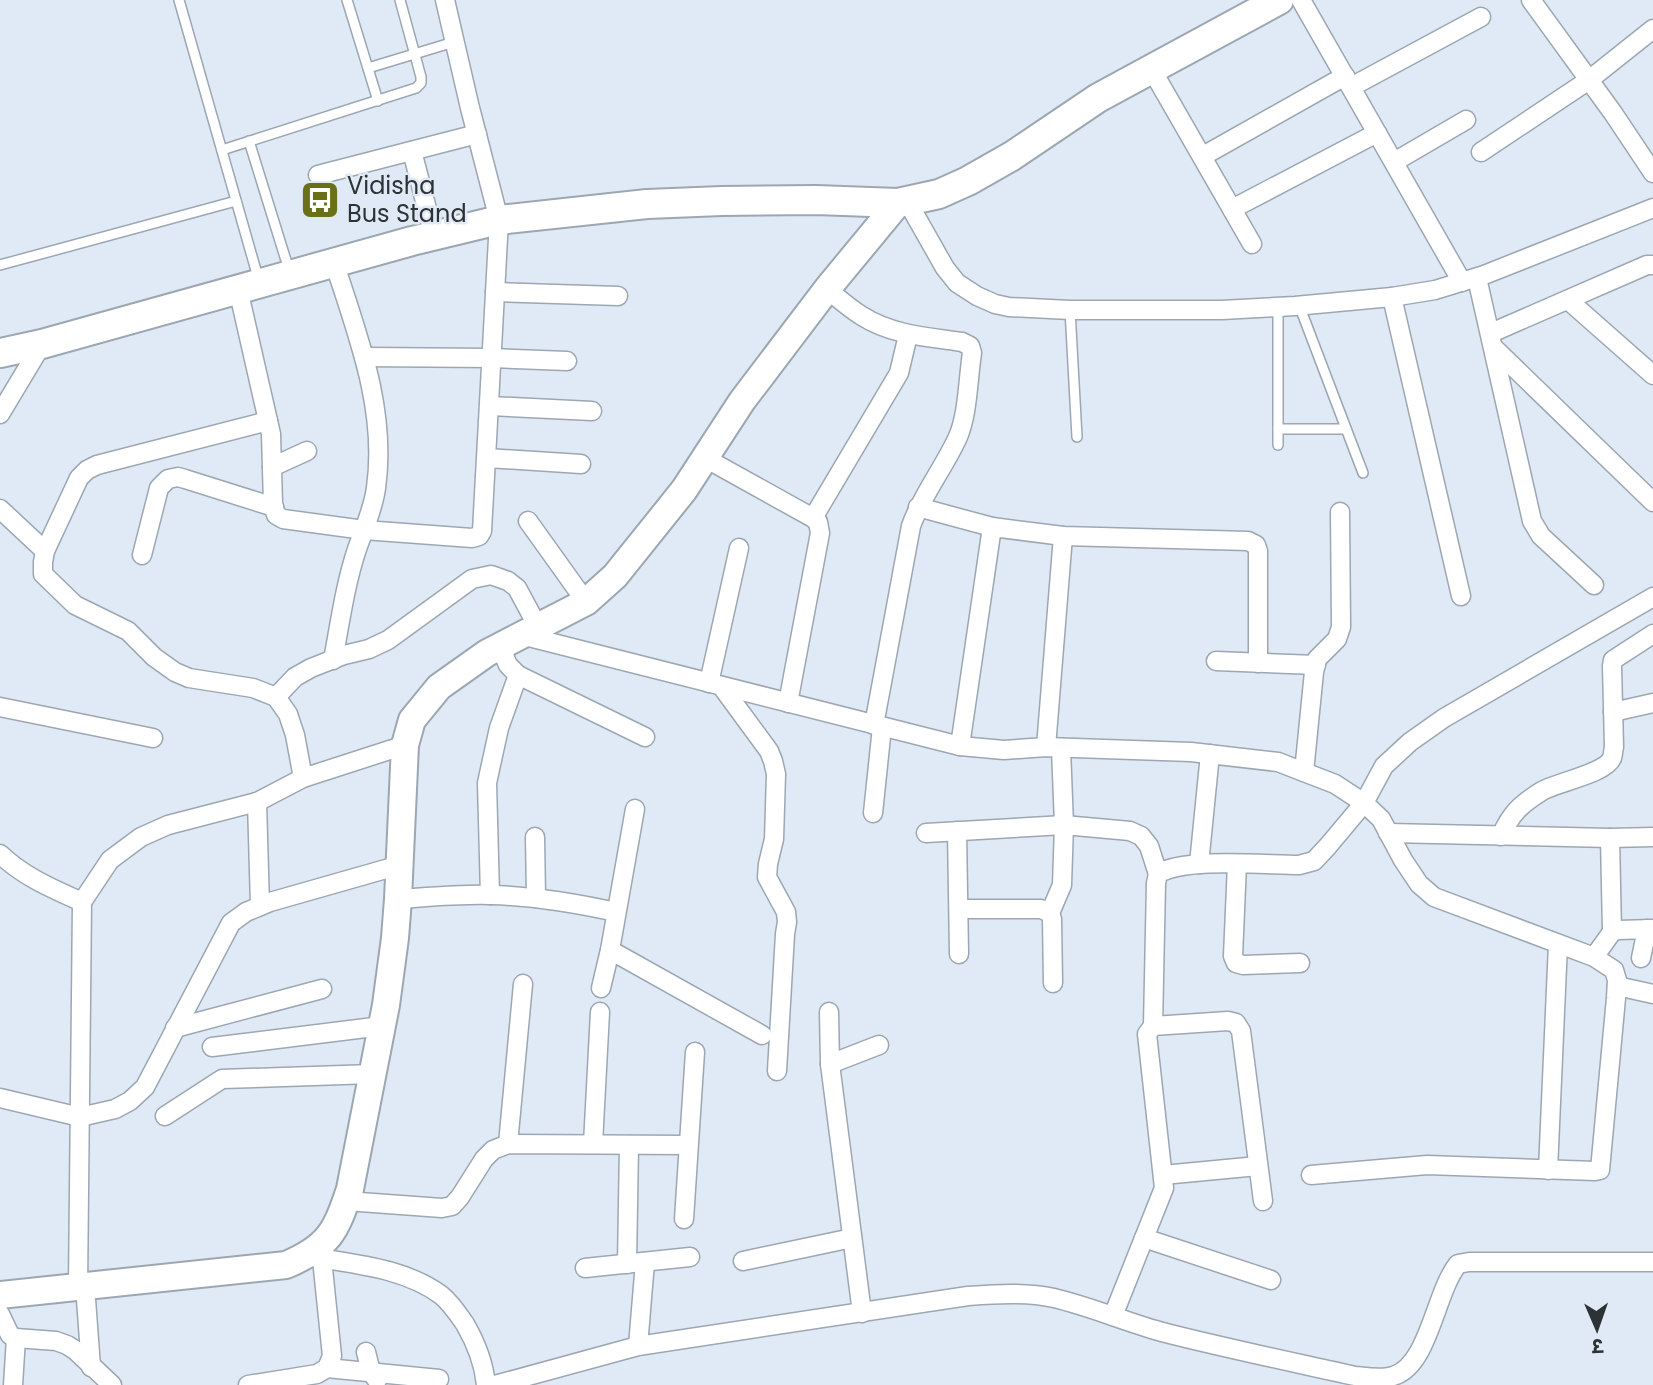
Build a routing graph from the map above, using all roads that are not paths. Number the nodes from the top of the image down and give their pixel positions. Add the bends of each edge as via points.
1 (179, 0) edge
2 (347, 0) edge
3 (400, 0) edge
4 (445, 0) edge
5 (1279, 0) edge
6 (1301, 0) edge
7 (1531, 0) edge
8 (1481, 18) dead end
9 (1653, 29) edge
10 (454, 42) junction
11 (415, 54) junction
12 (368, 68) junction
13 (1152, 70) junction
14 (1589, 80) junction
15 (1348, 82) junction
16 (378, 101) junction
17 (1466, 120) dead end
18 (1377, 133) junction
19 (477, 134) junction
20 (248, 141) junction
21 (222, 150) junction
22 (412, 151) junction
23 (1481, 152) dead end
24 (1203, 156) junction
25 (1394, 162) junction
26 (1653, 173) edge
27 (318, 174) dead end
28 (236, 201) junction
29 (902, 202) junction
30 (1653, 208) edge
31 (1232, 209) junction
32 (499, 220) junction
33 (434, 236) junction
34 (1252, 244) dead end
35 (334, 262) junction
36 (0, 265) edge
37 (1653, 265) edge
38 (290, 275) junction
39 (1470, 280) junction
40 (249, 286) junction
41 (827, 289) junction
42 (495, 292) junction
43 (618, 296) dead end
44 (1392, 296) junction
45 (1568, 300) junction
46 (1299, 305) junction
47 (1278, 307) junction
48 (1070, 310) junction
49 (908, 335) junction
50 (1492, 340) junction
51 (42, 344) junction
52 (0, 353) edge
53 (364, 357) junction
54 (492, 358) junction
55 (567, 361) dead end
56 (1653, 375) edge
57 (490, 406) junction
58 (592, 411) dead end
59 (0, 414) edge
60 (268, 421) junction
61 (1278, 429) junction
62 (1346, 429) junction
63 (1077, 437) dead end
64 (1278, 445) dead end
65 (307, 451) dead end
66 (487, 458) junction
67 (705, 458) junction
68 (582, 464) dead end
69 (272, 467) junction
70 (1363, 473) dead end
71 (1653, 502) edge
72 (274, 507) junction
73 (918, 508) junction
74 (0, 509) edge
75 (1340, 512) dead end
76 (813, 517) junction
77 (528, 521) dead end
78 (992, 527) junction
79 (364, 530) junction
80 (1063, 537) junction
81 (739, 548) dead end
82 (45, 551) junction
83 (142, 555) dead end
84 (1594, 585) dead end
85 (1461, 596) dead end
86 (1653, 597) edge
87 (586, 602) junction
88 (1653, 634) edge
89 (520, 636) junction
90 (333, 660) junction
91 (1216, 661) dead end
92 (1258, 663) junction
93 (1316, 664) junction
94 (518, 675) junction
95 (716, 685) junction
96 (276, 697) junction
97 (788, 703) junction
98 (1653, 703) edge
99 (0, 706) edge
100 (1613, 712) junction
101 (878, 726) junction
102 (645, 737) dead end
103 (153, 738) dead end
104 (405, 745) junction
105 (960, 746) junction
106 (1054, 748) junction
107 (1209, 754) junction
108 (1304, 772) junction
109 (303, 778) junction
110 (257, 802) junction
111 (1364, 803) junction
112 (635, 809) dead end
113 (873, 813) dead end
114 (1064, 825) junction
115 (957, 831) junction
116 (926, 833) dead end
117 (1388, 833) junction
118 (1501, 836) junction
119 (535, 837) dead end
120 (1653, 837) edge
121 (1610, 838) junction
122 (0, 854) edge
123 (1199, 864) junction
124 (1237, 864) junction
125 (400, 865) junction
126 (1158, 874) junction
127 (490, 895) junction
128 (536, 898) junction
129 (398, 899) junction
130 (82, 902) junction
131 (260, 906) junction
132 (959, 909) junction
133 (617, 912) junction
134 (1050, 913) junction
135 (1650, 929) edge
136 (1612, 932) junction
137 (1558, 944) junction
138 (610, 950) junction
139 (960, 954) dead end
140 (1594, 957) junction
141 (1641, 958) dead end
142 (1300, 963) dead end
143 (1053, 983) dead end
144 (523, 984) dead end
145 (1616, 986) junction
146 (601, 988) dead end
147 (322, 989) dead end
148 (1653, 994) edge
149 (600, 1012) dead end
150 (829, 1012) dead end
151 (382, 1026) junction
152 (1153, 1026) junction
153 (176, 1028) junction
154 (762, 1035) dead end
155 (879, 1045) dead end
156 (212, 1047) dead end
157 (695, 1052) dead end
158 (830, 1064) junction
159 (777, 1071) dead end
160 (373, 1074) junction
161 (0, 1098) edge
162 (165, 1116) dead end
163 (80, 1117) junction
164 (508, 1144) junction
165 (593, 1144) junction
166 (629, 1145) junction
167 (688, 1145) junction
168 (1258, 1166) junction
169 (1548, 1170) junction
170 (1163, 1175) junction
171 (1311, 1175) dead end
172 (346, 1201) junction
173 (1263, 1201) dead end
174 (684, 1219) dead end
175 (852, 1238) junction
176 (1144, 1238) junction
177 (690, 1257) dead end
178 (314, 1258) junction
179 (743, 1261) dead end
180 (645, 1262) junction
181 (1653, 1262) edge
182 (627, 1264) junction
183 (585, 1268) dead end
184 (1271, 1280) dead end
185 (82, 1287) junction
186 (0, 1295) edge
187 (862, 1313) junction
188 (0, 1314) edge
189 (1113, 1316) junction
190 (16, 1338) junction
191 (638, 1346) junction
192 (366, 1352) dead end
193 (92, 1367) junction
194 (327, 1368) junction
195 (376, 1378) edge
196 (1408, 1378) edge
197 (439, 1379) dead end
198 (488, 1381) edge
199 (13, 1385) edge
200 (111, 1385) edge
201 (248, 1385) edge

1 - 21 lane
2 - 12 lane
3 - 11 lane
4 - 10 street
5 - 13 main road via 1249,12
6 - 15 street
7 - 14 street
8 - 15 street
9 - 14 street
10 - 11 lane
10 - 19 street
11 - 12 lane
11 - 16 lane via 421,83
12 - 16 lane
13 - 24 street
13 - 29 main road via 1098,98 968,181 939,194
14 - 23 street
14 - 26 street
15 - 18 street
15 - 24 street
16 - 20 lane
17 - 25 street
18 - 25 street
18 - 31 street
19 - 22 street
19 - 32 street
20 - 21 lane
20 - 38 lane
21 - 28 lane
22 - 27 street
22 - 33 street
24 - 31 street
25 - 39 street
28 - 36 lane
28 - 40 lane
29 - 32 main road via 709,201
29 - 41 main road
29 - 48 street via 945,268 977,296 1009,307
30 - 39 street
31 - 34 street
32 - 33 main road
32 - 42 street
33 - 35 main road
35 - 38 main road
35 - 53 street
37 - 45 street
38 - 40 main road
39 - 44 street
39 - 50 street
40 - 51 main road
40 - 60 street
41 - 49 street via 860,315
41 - 67 main road
42 - 43 street
42 - 54 street
44 - 46 street
44 - 85 street
45 - 50 street
45 - 56 street
46 - 47 street
46 - 62 lane
47 - 48 street
47 - 61 lane
48 - 63 lane
49 - 73 street via 962,342 972,353 958,438
49 - 76 street via 900,373
50 - 71 street
50 - 84 street via 1532,522
51 - 52 main road
51 - 59 street
53 - 54 street
53 - 79 street via 377,419 379,461
54 - 55 street
54 - 57 street
57 - 58 street
57 - 66 street
60 - 69 street
60 - 82 street via 87,470
61 - 62 lane
61 - 64 lane
62 - 70 lane
65 - 69 street
66 - 68 street
66 - 79 street via 480,536
67 - 76 street
67 - 87 main road via 615,576
69 - 72 street
72 - 79 street via 283,519
72 - 83 street via 178,477 168,479 159,488
73 - 78 street
73 - 101 street via 911,526
74 - 82 street
75 - 93 street via 1341,627
76 - 97 street via 820,533
77 - 87 street
78 - 80 street
78 - 105 street
79 - 90 street via 345,591
80 - 92 street via 1248,541 1256,545
80 - 106 street
81 - 95 street
82 - 96 street via 43,574 68,599 128,631 175,672
86 - 111 street via 1410,742 1384,766
87 - 89 main road
88 - 100 street via 1613,660
89 - 90 street via 517,588 491,575 472,579 388,640
89 - 94 street via 508,665
89 - 95 street
89 - 104 main road via 439,687 412,720
90 - 96 street via 295,677
91 - 92 street
92 - 93 street
93 - 108 street
94 - 102 street
94 - 127 street via 499,728 487,783
95 - 97 street
95 - 159 street via 769,751 776,774 774,839 767,877 787,922
96 - 109 street via 288,714
97 - 101 street
98 - 100 street
99 - 103 street
100 - 118 street via 1614,747 1606,766 1544,790 1516,809
101 - 105 street
101 - 113 street
104 - 109 street
104 - 125 main road
105 - 106 street
106 - 107 street
106 - 114 street
107 - 108 street via 1278,762
107 - 123 street
108 - 111 street via 1335,784
109 - 110 street
110 - 130 street via 141,836 110,860
110 - 131 street
111 - 117 street
111 - 124 street via 1314,861
112 - 133 street
114 - 115 street
114 - 126 street via 1141,836
114 - 134 street via 1062,885
115 - 116 street
115 - 132 street
117 - 118 street
117 - 137 street via 1419,884 1434,897
118 - 121 street
119 - 128 street
120 - 121 street
121 - 136 street
122 - 130 street via 41,884
123 - 124 street
123 - 126 street
124 - 142 street via 1236,963
125 - 129 main road
125 - 131 street
126 - 152 street
127 - 128 street
127 - 129 street
128 - 133 street
129 - 151 main road
130 - 163 street
131 - 153 street via 231,923
132 - 134 street via 1041,909
132 - 139 street
133 - 138 street
134 - 143 street
135 - 136 street
135 - 141 street
136 - 140 street
137 - 140 street
137 - 169 street
138 - 146 street
138 - 154 street
140 - 145 street via 1614,970
144 - 164 street
145 - 148 street
145 - 169 street via 1600,1170
147 - 153 street
149 - 165 street
150 - 158 street
151 - 156 street
151 - 160 main road
152 - 168 street via 1236,1023 1241,1031
152 - 170 street via 1147,1034
153 - 163 street via 145,1087 130,1101 115,1110
155 - 158 street
157 - 167 street
158 - 175 street
160 - 162 street via 222,1079
160 - 172 main road
161 - 163 street
163 - 185 street
164 - 165 street
164 - 172 street via 484,1159 452,1206
165 - 166 street
166 - 167 street
166 - 182 street
167 - 174 street
168 - 170 street
168 - 173 street
169 - 171 street via 1427,1165
170 - 176 street via 1164,1188
172 - 178 main road
175 - 179 street
175 - 187 street
176 - 184 street
176 - 189 street
177 - 180 street
178 - 185 main road
178 - 194 street via 332,1356
178 - 198 street via 379,1269 415,1280 440,1295 470,1333
180 - 182 street
180 - 191 street
181 - 196 street via 1458,1264
182 - 183 street
185 - 186 main road
185 - 193 street
187 - 189 street via 993,1294 1051,1298
187 - 191 street
188 - 190 street
189 - 196 street via 1354,1376
190 - 193 street via 67,1345
190 - 199 street
191 - 198 street
192 - 195 street
193 - 200 street
194 - 195 street
194 - 201 street via 317,1374
195 - 197 street

